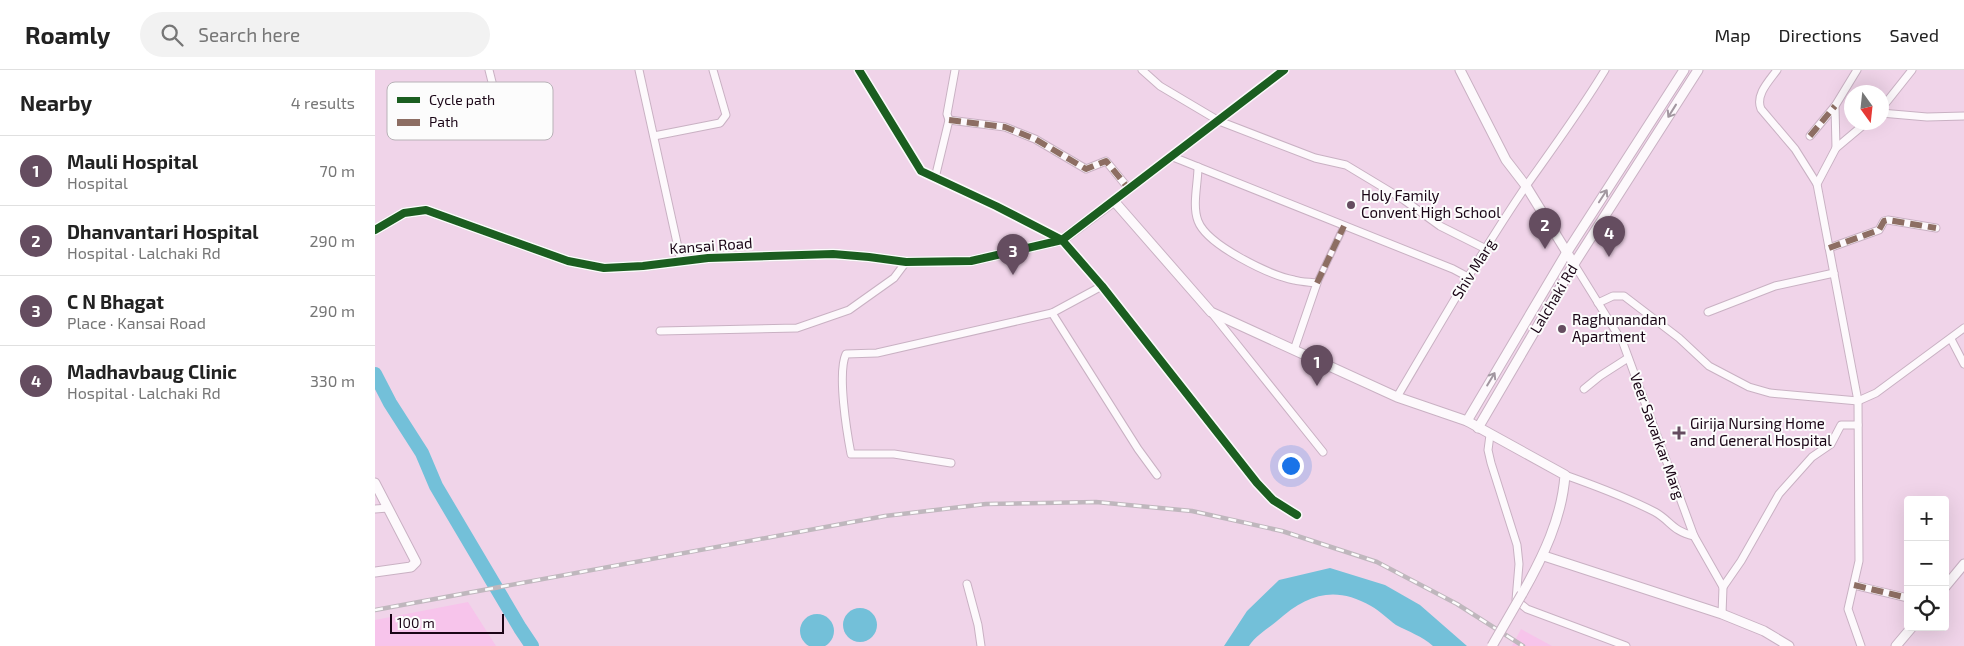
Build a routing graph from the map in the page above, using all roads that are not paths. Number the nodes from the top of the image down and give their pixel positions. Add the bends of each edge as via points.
1 (639, 70) edge
2 (713, 70) edge
3 (859, 70) edge
4 (963, 70) edge
5 (1142, 70) edge
6 (1283, 70) edge
7 (1460, 70) edge
8 (1605, 70) edge
9 (1684, 70) edge
10 (1698, 70) edge
11 (1777, 70) edge
12 (1857, 70) edge
13 (1912, 70) edge
14 (955, 72) edge
15 (1889, 100) edge
16 (1835, 106) junction
17 (1889, 112) edge
18 (1964, 116) edge
19 (949, 120) junction
20 (1219, 122) junction
21 (1857, 130) edge
22 (654, 136) junction
23 (1810, 136) dead end
24 (1836, 148) junction
25 (1173, 157) junction
26 (1198, 167) junction
27 (935, 178) junction
28 (1817, 184) junction
29 (1527, 186) junction
30 (1129, 189) junction
31 (1114, 201) junction
32 (1344, 226) junction
33 (1936, 228) dead end
34 (375, 230) edge
35 (1062, 240) junction
36 (1829, 248) junction
37 (1486, 249) junction
38 (1567, 252) junction
39 (681, 261) junction
40 (906, 262) junction
41 (1574, 264) junction
42 (1834, 273) junction
43 (1468, 277) junction
44 (1317, 283) junction
45 (1102, 286) junction
46 (1598, 303) junction
47 (1211, 312) junction
48 (1708, 312) dead end
49 (1052, 313) junction
50 (1964, 328) edge
51 (660, 331) dead end
52 (1951, 339) junction
53 (1293, 350) junction
54 (1628, 358) junction
55 (1964, 364) edge
56 (1584, 389) dead end
57 (1397, 397) junction
58 (1858, 401) junction
59 (1467, 421) junction
60 (1858, 425) junction
61 (1478, 428) junction
62 (1490, 434) junction
63 (1323, 452) dead end
64 (951, 463) dead end
65 (1157, 475) dead end
66 (1565, 475) junction
67 (375, 483) edge
68 (388, 508) junction
69 (375, 509) edge
70 (1297, 515) dead end
71 (1693, 536) junction
72 (1544, 556) junction
73 (1964, 564) edge
74 (375, 572) edge
75 (967, 584) dead end
76 (1854, 585) junction
77 (1946, 586) edge
78 (1723, 587) junction
79 (1904, 597) edge
80 (1722, 614) junction
81 (1909, 631) edge
82 (981, 646) edge
83 (1492, 646) edge
84 (1626, 646) edge
85 (1789, 646) edge
86 (1861, 646) edge
87 (1896, 646) edge

1 - 22 street
2 - 22 street via 726,115 720,123
3 - 27 street via 921,171
4 - 14 street
5 - 20 street via 1160,86
6 - 20 street
7 - 29 street via 1506,160
8 - 29 street, Shiv Marg
38 -> 9 street, Lalchaki Rd
10 -> 41 street, Lalchaki Rd
11 - 28 street via 1758,103 1795,149
12 - 16 street
13 - 15 street
14 - 19 street via 947,114
16 - 23 street
16 - 24 street
17 - 18 street via 1927,117
19 - 27 street
19 - 30 street via 1005,127 1035,139 1086,169 1106,161
20 - 25 street
20 - 37 street via 1315,158 1346,165 1440,226
21 - 24 street
22 - 39 street
24 - 28 street
25 - 26 street
25 - 30 street
26 - 32 street
26 - 44 street via 1198,221 1222,248 1294,280
27 - 35 street
28 - 36 street
29 - 37 street, Shiv Marg
29 - 38 street
30 - 31 street
31 - 35 street
31 - 47 street
32 - 43 street
32 - 44 street
33 - 36 street via 1888,220 1879,230
34 - 39 street, Kansai Road via 404,213 426,210 568,261 604,268
35 - 40 street, Kansai Road via 971,261
35 - 45 street
36 - 42 street
37 - 43 street, Shiv Marg
38 - 41 street
59 -> 38 street, Lalchaki Rd
39 - 40 street, Kansai Road via 833,254
40 - 51 street via 894,278 849,310 797,328
41 - 46 street, Veer Savarkar Marg
41 - 61 street, Lalchaki Rd
42 - 48 street via 1775,286
42 - 58 street
43 - 57 street, Shiv Marg
44 - 53 street
45 - 49 street
45 - 70 street via 1257,483 1273,500
46 - 54 street, Veer Savarkar Marg via 1623,343
46 - 58 street via 1613,296 1624,296 1679,338 1709,366 1749,387 1770,393
47 - 53 street
47 - 63 street
49 - 64 street via 877,353 846,354 843,378 851,454 894,454
49 - 65 street
50 - 52 street
52 - 55 street
52 - 58 street via 1877,393
53 - 57 street
54 - 56 street
54 - 71 street, Veer Savarkar Marg
57 - 59 street
58 - 60 street
59 - 61 street
60 - 76 street via 1859,562
60 - 78 street via 1841,425 1831,444 1812,457 1779,494
61 - 62 street
62 - 66 street
62 - 84 street via 1488,450 1491,463 1517,545 1516,600 1527,609
66 - 71 street via 1623,496 1658,514 1675,530
66 - 72 street via 1564,492
67 - 68 street
68 - 69 street
68 - 74 street via 416,562 411,567
71 - 78 street, Veer Savarkar Marg
72 - 80 street
72 - 83 street, bridge
73 - 77 street
75 - 82 street
76 - 79 street
76 - 86 street via 1848,610
78 - 80 street
80 - 85 street via 1764,631
81 - 87 street

